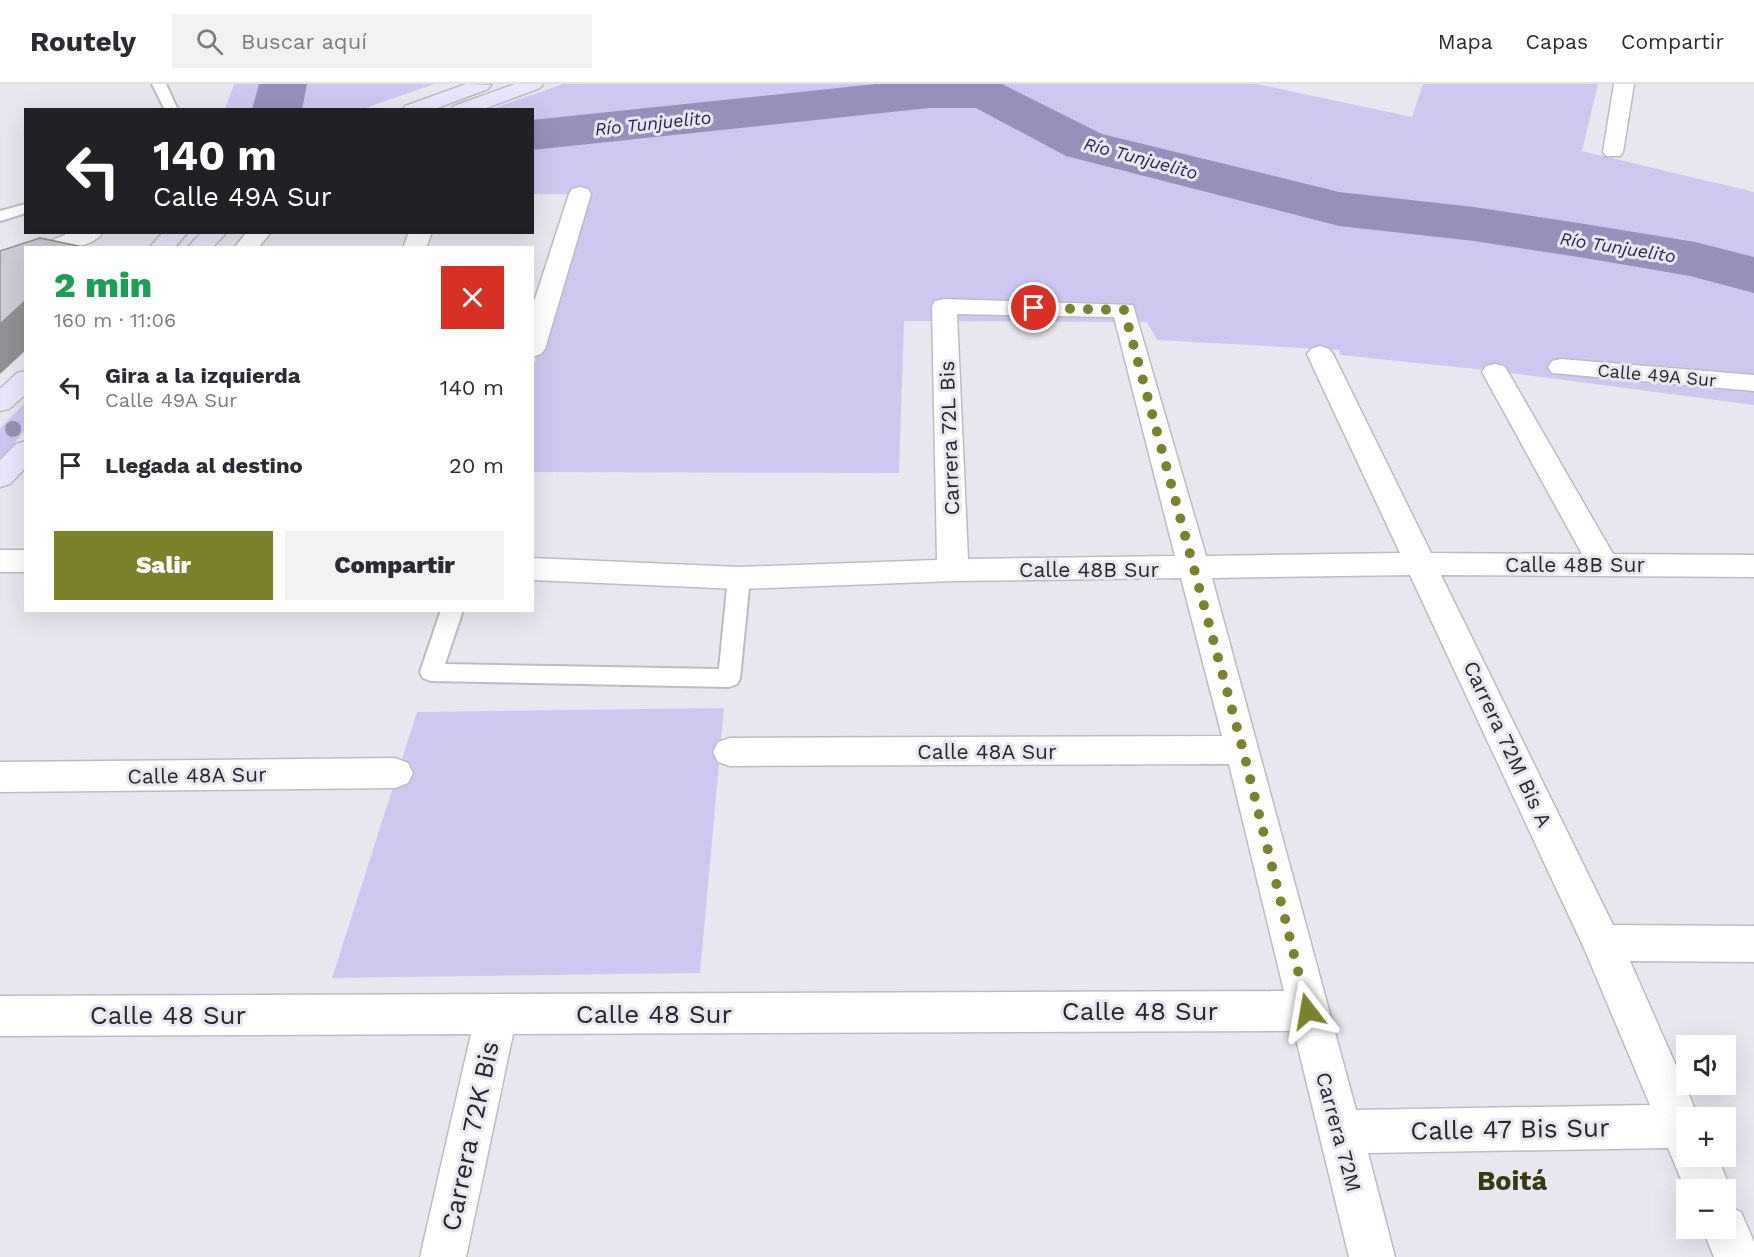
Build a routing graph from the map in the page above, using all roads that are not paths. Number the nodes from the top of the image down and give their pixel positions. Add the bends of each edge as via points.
1 (159, 84) edge
2 (483, 84) edge
3 (533, 84) edge
4 (1624, 84) edge
5 (171, 108) edge
6 (417, 108) edge
7 (467, 108) edge
8 (1613, 152) dead end
9 (580, 194) dead end
10 (24, 209) edge
11 (0, 216) edge
12 (90, 234) edge
13 (175, 234) edge
14 (214, 234) edge
15 (258, 234) edge
16 (59, 246) edge
17 (162, 246) edge
18 (200, 246) edge
19 (247, 246) edge
20 (944, 306) joint
21 (534, 343) edge
22 (1320, 354) dead end
23 (1561, 367) dead end
24 (1495, 372) dead end
25 (24, 381) edge
26 (1754, 383) edge
27 (0, 404) edge
28 (24, 452) edge
29 (0, 477) edge
30 (0, 561) edge
31 (24, 561) edge
32 (1422, 564) junction
33 (1604, 564) junction
34 (1754, 566) edge
35 (534, 569) edge
36 (1192, 569) junction
37 (953, 570) junction
38 (739, 578) junction
39 (451, 612) edge
40 (1243, 750) junction
41 (730, 752) dead end
42 (395, 773) dead end
43 (0, 777) edge
44 (1602, 943) junction
45 (1754, 944) edge
46 (1308, 1011) junction
47 (496, 1015) junction
48 (0, 1016) edge
49 (1676, 1115) edge
50 (1339, 1131) junction
51 (1676, 1140) edge
52 (1730, 1239) edge
53 (443, 1257) edge
54 (1372, 1257) edge
55 (1737, 1257) edge

1 - 5 lane
2 - 6 street
3 - 7 street
4 - 8 street
9 - 21 street
10 - 11 lane
12 - 16 street
13 - 17 street
14 - 18 street
15 - 19 street
20 - 36 street, Carrera 72M via 1124,310
20 - 37 street, Carrera 72L Bis
22 - 32 street, Carrera 72M Bis A
23 - 26 street, Calle 49A Sur
24 - 33 street
25 - 27 street
28 - 29 street
30 - 31 street
32 - 33 street, Calle 48B Sur
32 - 36 street, Calle 48B Sur
32 - 44 street, Carrera 72M Bis A
33 - 34 street, Calle 48B Sur
35 - 38 street, Calle 48B Sur
36 - 37 street, Calle 48B Sur
36 - 40 street, Carrera 72M
37 - 38 street, Calle 48B Sur
38 - 39 lane via 729,678 431,672
40 - 41 street, Calle 48A Sur
40 - 46 street, Carrera 72M
42 - 43 street, Calle 48A Sur
44 - 45 street
44 - 49 street, Carrera 72M Bis A
46 - 47 street, Calle 48 Sur
46 - 50 street, Carrera 72M
47 - 48 street, Calle 48 Sur
47 - 53 street, Carrera 72K Bis
50 - 51 street, Calle 47 Bis Sur
50 - 54 street, Carrera 72M
52 - 55 street

